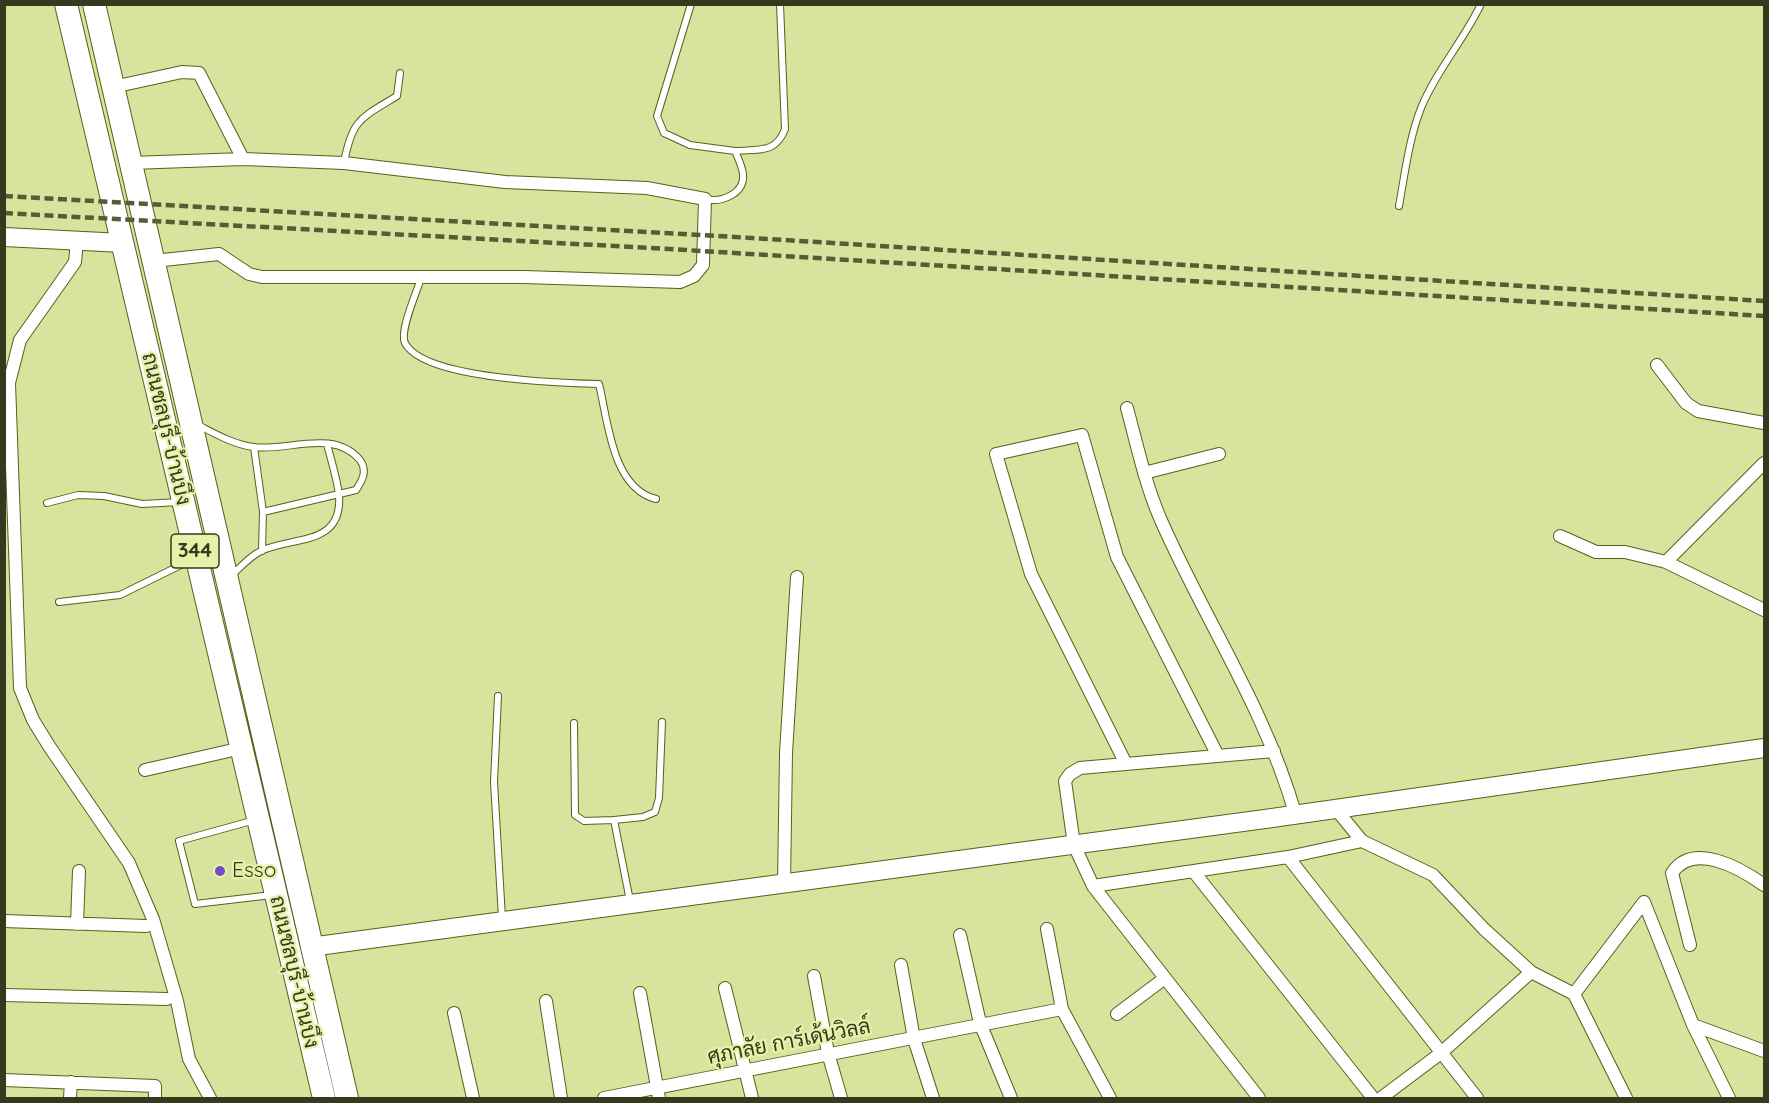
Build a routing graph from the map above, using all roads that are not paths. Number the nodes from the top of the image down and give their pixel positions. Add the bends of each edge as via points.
1 (66, 4) edge
2 (94, 4) edge
3 (691, 4) edge
4 (780, 4) edge
5 (1481, 4) edge
6 (400, 73) dead end
7 (113, 87) junction
8 (735, 150) junction
9 (243, 159) junction
10 (131, 163) junction
11 (344, 163) junction
12 (705, 199) junction
13 (1399, 206) dead end
14 (4, 237) edge
15 (77, 241) junction
16 (123, 243) junction
17 (154, 261) junction
18 (422, 278) junction
19 (1657, 365) dead end
20 (1127, 408) dead end
21 (190, 421) junction
22 (1764, 423) edge
23 (327, 444) junction
24 (254, 447) junction
25 (1219, 454) dead end
26 (1764, 463) edge
27 (1144, 473) junction
28 (339, 495) junction
29 (656, 498) dead end
30 (184, 502) junction
31 (47, 503) dead end
32 (263, 512) junction
33 (1560, 536) dead end
34 (262, 551) junction
35 (197, 557) junction
36 (1666, 562) junction
37 (798, 577) dead end
38 (227, 580) junction
39 (59, 602) dead end
40 (1764, 610) edge
41 (498, 696) dead end
42 (662, 722) dead end
43 (574, 723) dead end
44 (242, 748) junction
45 (1764, 748) edge
46 (1274, 751) junction
47 (1218, 756) junction
48 (1126, 765) junction
49 (145, 770) dead end
50 (1335, 808) junction
51 (1295, 813) junction
52 (259, 819) junction
53 (614, 820) junction
54 (1362, 841) junction
55 (1074, 845) junction
56 (1288, 857) junction
57 (79, 870) dead end
58 (1194, 872) junction
59 (784, 884) junction
60 (1093, 885) junction
61 (1764, 885) edge
62 (277, 895) junction
63 (631, 905) junction
64 (4, 921) edge
65 (502, 922) junction
66 (77, 924) junction
67 (146, 926) dead end
68 (1047, 929) dead end
69 (960, 934) dead end
70 (1690, 945) dead end
71 (310, 948) junction
72 (901, 965) dead end
73 (1531, 972) junction
74 (814, 976) dead end
75 (1165, 978) junction
76 (725, 988) dead end
77 (640, 993) dead end
78 (1574, 994) junction
79 (4, 995) edge
80 (167, 999) dead end
81 (546, 1001) dead end
82 (1062, 1009) junction
83 (454, 1013) dead end
84 (1117, 1014) dead end
85 (980, 1023) junction
86 (1693, 1025) junction
87 (914, 1039) junction
88 (1764, 1051) edge
89 (828, 1053) junction
90 (1441, 1053) junction
91 (745, 1070) junction
92 (4, 1080) edge
93 (71, 1082) junction
94 (658, 1093) edge
95 (70, 1098) edge
96 (155, 1098) edge
97 (210, 1098) edge
98 (324, 1098) edge
99 (347, 1098) edge
100 (473, 1098) edge
101 (561, 1098) edge
102 (604, 1098) edge
103 (752, 1098) edge
104 (841, 1098) edge
105 (933, 1098) edge
106 (1011, 1098) edge
107 (1110, 1098) edge
108 (1259, 1098) edge
109 (1373, 1098) edge
110 (1381, 1098) edge
111 (1477, 1098) edge
112 (1626, 1098) edge
113 (1729, 1098) edge

1 - 16 highway, ถนนชลบุรี-บ้านบึง / 344
2 - 7 highway, ถนนชลบุรี-บ้านบึง / 344
3 - 8 lane via 657,116 664,133 690,145
4 - 8 lane via 785,129 780,142 771,148
5 - 13 lane via 1421,106
6 - 11 lane via 397,96 359,120 349,136
7 - 9 street via 182,72 199,73
7 - 10 highway, ถนนชลบุรี-บ้านบึง / 344
8 - 12 lane via 744,176 739,189 730,197
9 - 10 street
9 - 11 street
10 - 17 highway, ถนนชลบุรี-บ้านบึง / 344
11 - 12 street via 505,182 647,188
12 - 18 street via 703,265 694,276 680,282
14 - 15 street
15 - 16 street
15 - 97 street via 75,262 62,285 20,340 9,383 20,688 49,746 129,863 153,919 189,1059
16 - 30 highway, ถนนชลบุรี-บ้านบึง / 344
17 - 18 street via 219,255 249,274 262,277
17 - 21 highway, ถนนชลบุรี-บ้านบึง / 344
18 - 29 lane via 403,333 413,353 427,362 516,381 599,384 614,448 626,477 644,496
19 - 22 street via 1686,403 1698,411
20 - 27 street
21 - 24 lane via 230,441
21 - 38 highway, ถนนชลบุรี-บ้านบึง / 344
23 - 24 lane
23 - 28 lane
23 - 28 lane via 352,451 363,464 364,478 356,490
24 - 32 lane
25 - 27 street
26 - 36 street
27 - 46 street via 1159,517
28 - 32 lane
28 - 34 lane via 337,515 316,538
30 - 31 lane via 142,504 78,495
30 - 35 highway, ถนนชลบุรี-บ้านบึง / 344
32 - 34 lane
33 - 36 street via 1596,552 1625,552
34 - 38 lane
35 - 39 lane via 120,595
35 - 44 highway, ถนนชลบุรี-บ้านบึง / 344
36 - 40 street
37 - 59 street via 786,753
38 - 71 highway, ถนนชลบุรี-บ้านบึง / 344
41 - 65 lane via 494,782
42 - 53 lane via 655,812 643,818
43 - 53 lane via 575,814 584,821
44 - 49 street
44 - 52 highway, ถนนชลบุรี-บ้านบึง / 344
45 - 50 street
46 - 47 street
46 - 51 street
47 - 48 street
47 - 48 street via 1117,557 1082,435 996,454 1031,574
48 - 55 street via 1080,768 1065,781
50 - 51 street
50 - 54 street
51 - 55 street
52 - 62 highway, ถนนชลบุรี-บ้านบึง / 344
52 - 62 lane via 179,841 195,904
53 - 63 lane
54 - 56 street
54 - 73 street via 1433,876
55 - 59 street
55 - 60 street
56 - 58 street
56 - 90 street
57 - 66 street
58 - 60 street
58 - 109 street
59 - 63 street
60 - 75 street
61 - 70 street via 1751,875 1704,857 1692,857 1678,864 1672,873
62 - 98 highway, ถนนชลบุรี-บ้านบึง / 344
63 - 65 street
64 - 66 street
65 - 71 street
66 - 67 street
68 - 82 street
69 - 85 street
71 - 99 highway, ถนนชลบุรี-บ้านบึง / 344
72 - 87 street
73 - 78 street
73 - 90 street
74 - 89 street
75 - 84 street
75 - 108 street
76 - 91 street
77 - 94 street
78 - 86 street via 1644,902
78 - 112 street
79 - 80 street
81 - 101 street
82 - 85 street, ศุภาลัย การ์เด้นวิลล์
82 - 107 street
83 - 100 street
85 - 87 street, ศุภาลัย การ์เด้นวิลล์
85 - 106 street
86 - 88 street
86 - 113 street
87 - 89 street, ศุภาลัย การ์เด้นวิลล์
87 - 105 street
89 - 91 street, ศุภาลัย การ์เด้นวิลล์
89 - 104 street
90 - 110 street
90 - 111 street
91 - 94 street, ศุภาลัย การ์เด้นวิลล์
91 - 103 street
92 - 93 street
93 - 95 street
93 - 96 street via 155,1086
94 - 102 street, ศุภาลัย การ์เด้นวิลล์

